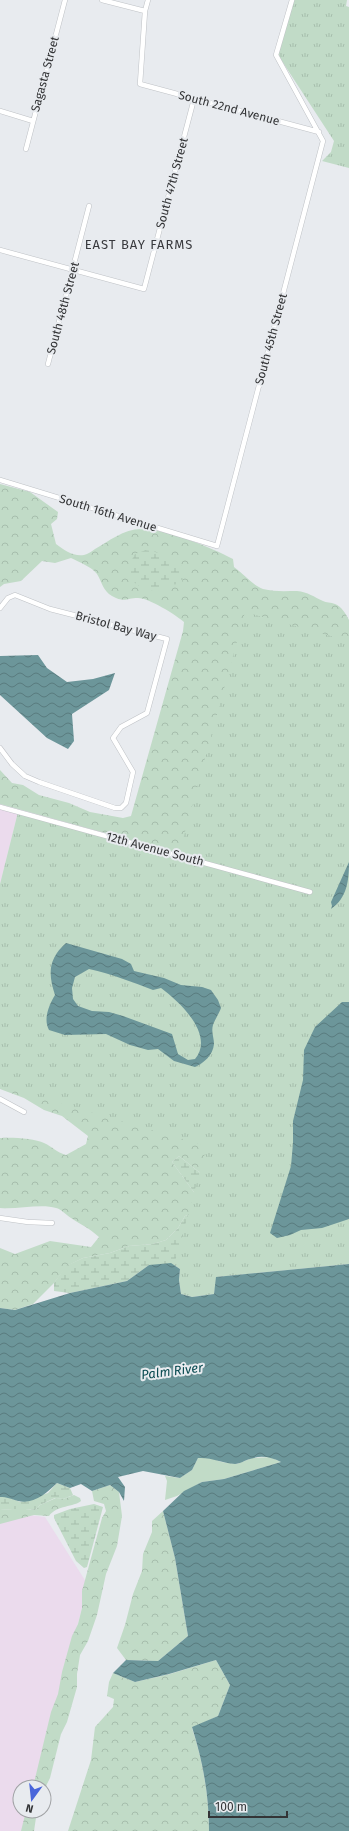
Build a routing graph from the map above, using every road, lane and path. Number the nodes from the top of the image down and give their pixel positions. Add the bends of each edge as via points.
1 (64, 0) edge
2 (102, 0) edge
3 (148, 0) edge
4 (292, 0) edge
5 (145, 11) junction
6 (194, 99) junction
7 (0, 111) edge
8 (33, 120) junction
9 (319, 132) junction
10 (26, 149) dead end
11 (89, 206) dead end
12 (0, 252) edge
13 (73, 270) junction
14 (48, 364) dead end
15 (0, 480) edge
16 (217, 546) joint
17 (0, 608) edge
18 (0, 748) edge
19 (0, 807) edge
20 (310, 892) dead end
21 (0, 1099) edge
22 (24, 1112) dead end
23 (0, 1218) edge
24 (52, 1223) dead end

1 - 8 street, Sagasta Street
2 - 5 street
3 - 5 street
4 - 9 street via 276,56
5 - 6 street, South 22nd Avenue via 140,84
6 - 9 street, South 22nd Avenue
6 - 13 street, South 47th Street via 144,289
7 - 8 street
8 - 10 street, Sagasta Street
9 - 16 street, South 45th Street via 323,141
11 - 13 street, South 48th Street
12 - 13 street
13 - 14 street, South 48th Street
15 - 16 street, South 16th Avenue
17 - 18 street, Bristol Bay Way via 8,598 15,595 50,609 167,639 148,713 121,727 113,738 133,772 126,803 121,808 25,776
19 - 20 street, 12th Avenue South
21 - 22 street
23 - 24 street

